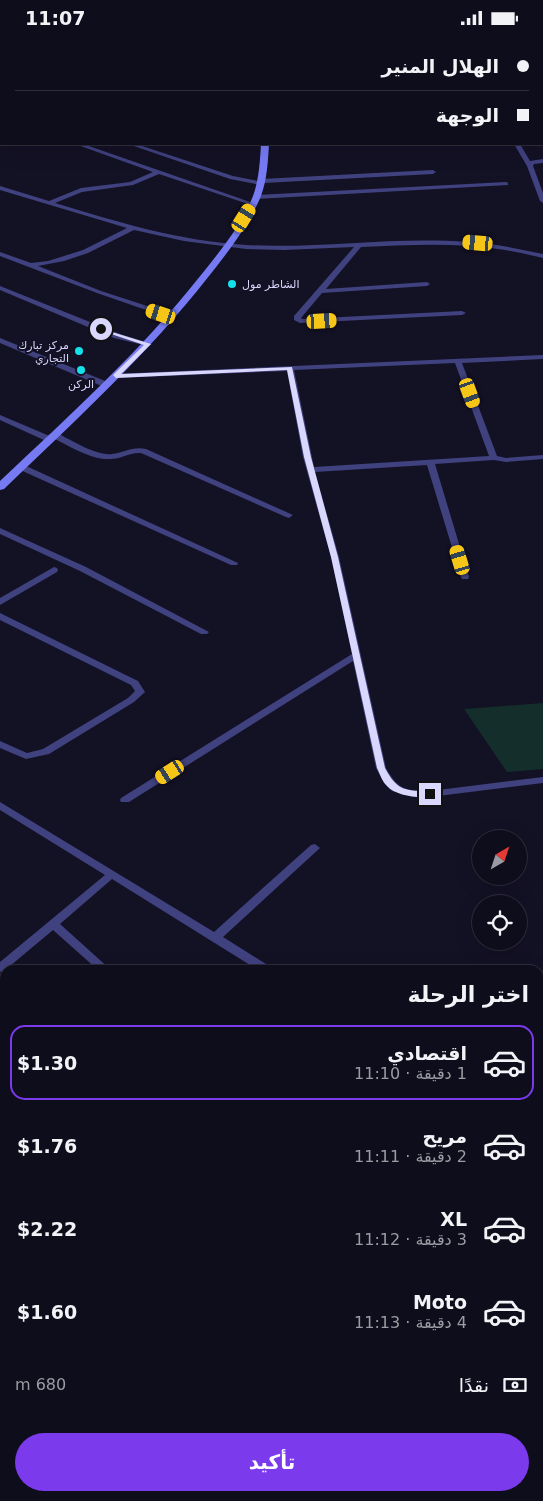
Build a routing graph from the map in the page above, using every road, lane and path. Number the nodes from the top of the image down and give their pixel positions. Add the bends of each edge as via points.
1 (81, 145) edge
2 (135, 145) edge
3 (265, 145) edge
4 (518, 145) edge
5 (543, 161) edge
6 (530, 166) junction
7 (157, 172) junction
8 (433, 172) dead end
9 (261, 182) junction
10 (506, 184) dead end
11 (540, 187) edge
12 (0, 188) edge
13 (255, 201) junction
14 (543, 201) edge
15 (49, 203) junction
16 (134, 227) junction
17 (360, 244) junction
18 (227, 246) junction
19 (0, 254) edge
20 (543, 256) edge
21 (30, 265) junction
22 (427, 284) dead end
23 (0, 288) edge
24 (322, 291) junction
25 (462, 313) dead end
26 (172, 317) junction
27 (0, 340) edge
28 (148, 344) junction
29 (543, 357) edge
30 (458, 361) junction
31 (290, 368) junction
32 (116, 376) junction
33 (107, 385) junction
34 (0, 417) edge
35 (51, 437) junction
36 (543, 457) edge
37 (494, 458) junction
38 (430, 462) junction
39 (21, 467) junction
40 (311, 469) junction
41 (0, 487) edge
42 (289, 515) dead end
43 (0, 531) edge
44 (234, 563) dead end
45 (54, 570) dead end
46 (465, 577) dead end
47 (0, 602) edge
48 (0, 616) edge
49 (204, 632) dead end
50 (355, 656) junction
51 (0, 744) edge
52 (543, 780) edge
53 (125, 800) dead end
54 (0, 805) edge
55 (315, 848) dead end
56 (112, 874) junction
57 (53, 924) junction
58 (216, 937) junction
59 (4, 965) edge
60 (99, 965) edge
61 (260, 965) edge

1 - 7 street
2 - 9 street via 232,178
3 - 9 main road
4 - 6 street
5 - 6 street via 532,162
6 - 11 street
7 - 13 street
7 - 15 street via 132,183 79,190
8 - 9 street
9 - 13 main road
10 - 13 street
11 - 14 street
12 - 15 street
13 - 18 main road
15 - 16 street
16 - 18 street
16 - 21 street via 81,255
17 - 18 street via 265,248
17 - 20 street via 465,242 513,248
17 - 24 street
18 - 26 main road
19 - 21 street
21 - 26 street
22 - 24 street
23 - 28 street via 118,336
24 - 25 street via 298,319 300,321
26 - 28 main road
27 - 33 street
28 - 32 main road
29 - 30 street
30 - 31 street
30 - 37 street
31 - 32 street
31 - 40 street
32 - 33 main road
33 - 35 main road
34 - 35 street
35 - 39 main road
35 - 42 street via 104,457 133,449 143,451
36 - 37 street
37 - 38 street
38 - 40 street
38 - 46 street
39 - 41 main road
39 - 44 street
40 - 50 street
43 - 49 street via 83,569
45 - 47 street
48 - 51 street via 135,683 140,692 131,701 46,752 26,756
50 - 52 street via 381,768 396,789 430,794
50 - 53 street
54 - 56 street
55 - 58 street
56 - 57 street
56 - 58 street
57 - 59 street
57 - 60 street
58 - 61 street

